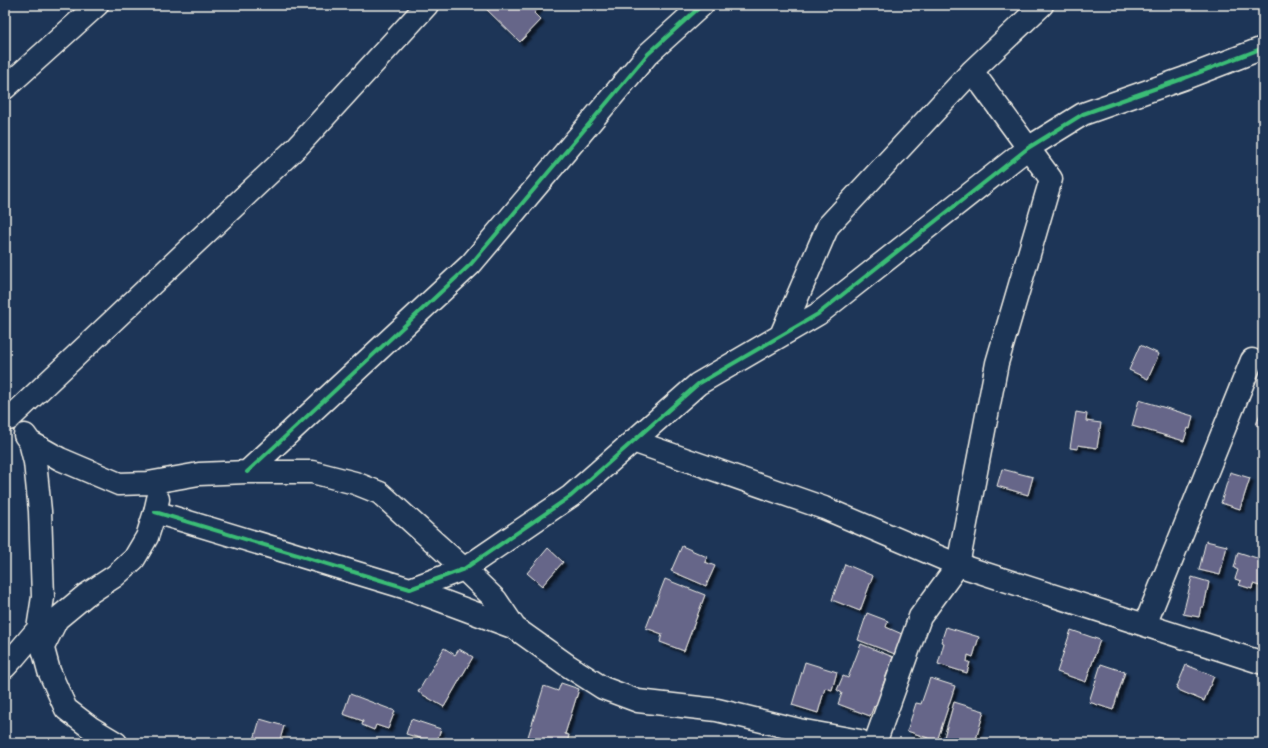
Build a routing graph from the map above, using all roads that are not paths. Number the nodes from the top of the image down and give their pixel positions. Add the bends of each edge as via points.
1 (97, 5) edge
2 (427, 5) edge
3 (702, 5) edge
4 (1042, 5) edge
5 (1263, 48) edge
6 (972, 71) junction
7 (5, 88) edge
8 (1028, 148) junction
9 (782, 335) junction
10 (1252, 360) dead end
11 (7, 417) edge
12 (633, 441) junction
13 (30, 442) junction
14 (247, 472) junction
15 (162, 480) junction
16 (155, 512) junction
17 (958, 565) junction
18 (464, 568) junction
19 (410, 589) junction
20 (1145, 625) junction
21 (515, 628) junction
22 (40, 638) junction
23 (1263, 664) edge
24 (5, 666) edge
25 (116, 743) edge
26 (862, 743) edge
27 (875, 743) edge

1 - 7 street
2 - 11 street via 297,147
3 - 14 street via 648,54 471,264
4 - 6 street
5 - 8 street via 1083,114
6 - 8 street
6 - 9 street via 828,226
8 - 9 street via 818,314
8 - 17 street via 1051,179 997,363
9 - 12 street via 698,384
10 - 20 street
11 - 13 street
12 - 17 street via 824,508
12 - 18 street via 571,496
13 - 15 street via 60,459 119,484
13 - 22 street via 35,462 40,511 43,597
14 - 15 street via 199,474
14 - 18 street via 312,472 380,492
15 - 16 street
16 - 19 street
16 - 22 street via 147,537 134,559 57,619
17 - 20 street
17 - 27 street via 920,617
18 - 19 street
18 - 21 street via 496,600
19 - 21 street
20 - 23 street
21 - 26 street via 603,688 638,701 717,710
22 - 24 street
22 - 25 street via 49,671 66,709 90,728

